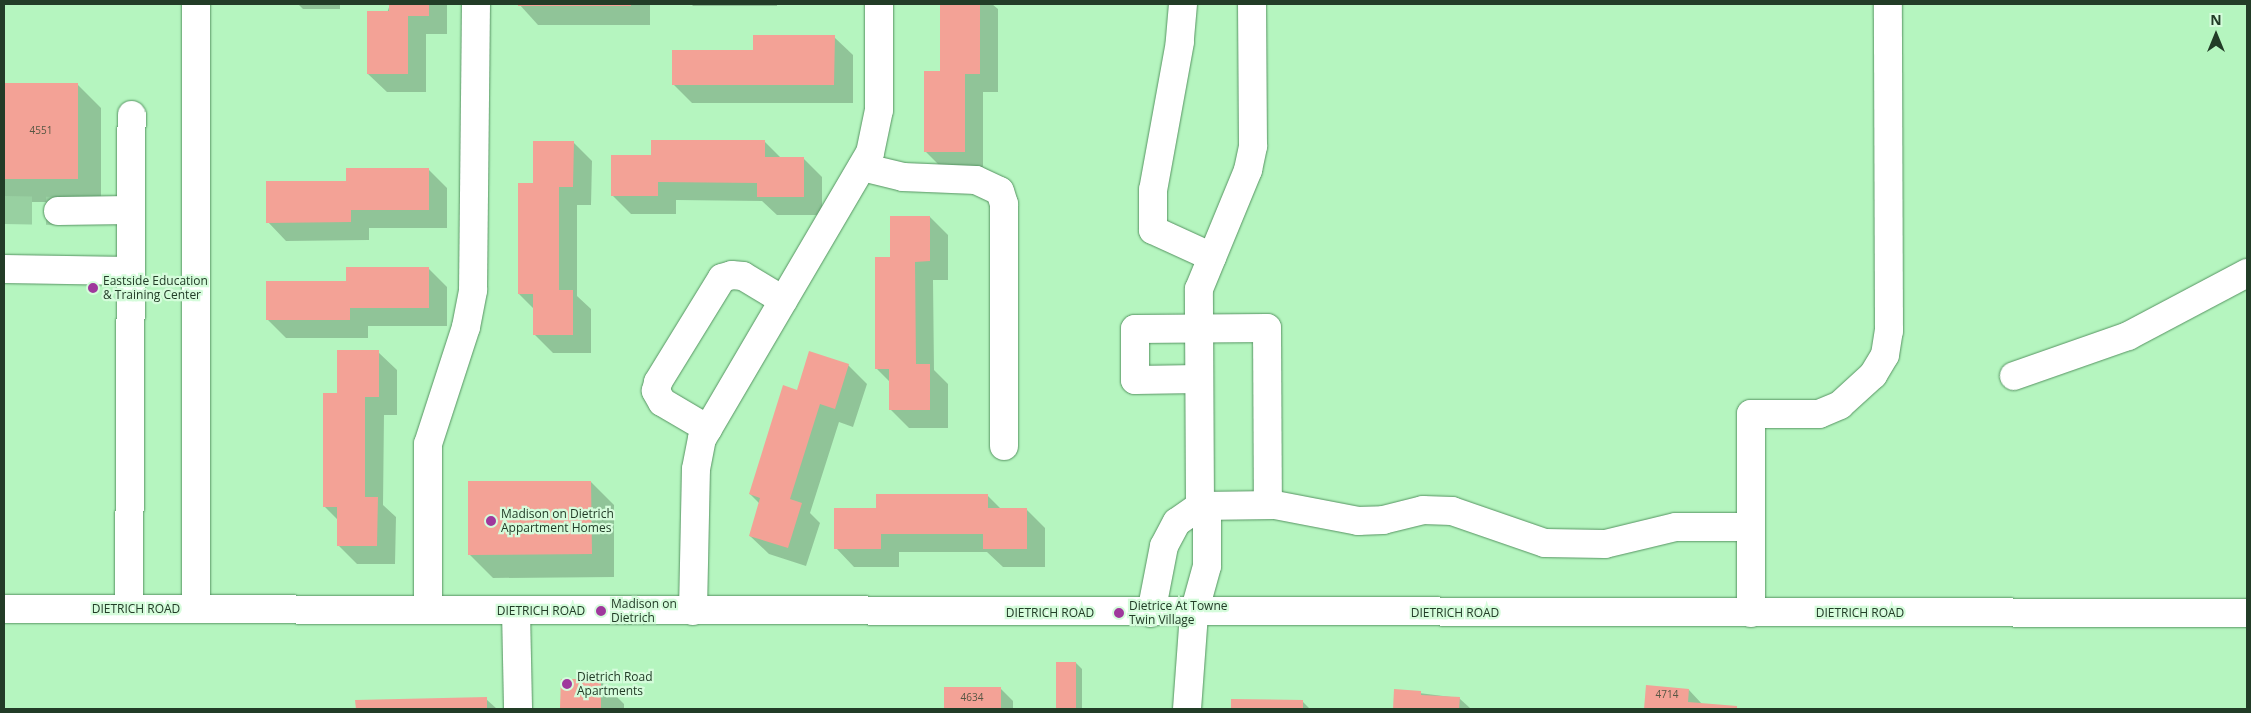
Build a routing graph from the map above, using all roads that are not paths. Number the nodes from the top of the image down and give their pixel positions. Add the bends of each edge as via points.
1 (196, 4) edge
2 (476, 4) edge
3 (879, 4) edge
4 (1183, 4) edge
5 (1252, 4) edge
6 (1888, 4) edge
7 (132, 115) dead end
8 (862, 167) junction
9 (130, 210) junction
10 (58, 211) tunnel mouth
11 (1212, 257) junction
12 (4, 269) edge
13 (130, 271) junction
14 (2247, 273) edge
15 (783, 300) junction
16 (1199, 328) junction
17 (2014, 376) dead end
18 (1200, 379) junction
19 (708, 429) junction
20 (1004, 446) dead end
21 (1268, 505) junction
22 (1200, 506) junction
23 (1750, 527) junction
24 (4, 609) edge
25 (130, 609) junction
26 (196, 609) junction
27 (428, 610) junction
28 (516, 611) junction
29 (693, 611) junction
30 (1151, 613) junction
31 (1194, 613) junction
32 (1750, 613) junction
33 (2247, 613) edge
34 (518, 709) edge
35 (1187, 709) edge

1 - 26 street
2 - 27 street via 473,290 466,327 428,444
3 - 8 street via 879,110 870,153
4 - 11 street via 1180,42 1152,190 1152,230
5 - 11 street via 1253,146 1248,170
6 - 23 street via 1889,331 1885,355 1857,392 1833,408 1819,414 1751,414
7 - 9 street
8 - 15 street
8 - 20 street via 902,177 976,180 1000,191 1004,204
9 - 10 street
9 - 13 street
11 - 16 street via 1199,289
12 - 13 street
13 - 25 street
14 - 17 street via 2128,336
15 - 19 street
15 - 19 street via 743,276 732,274 722,278 658,382 656,390 662,402
16 - 18 street
16 - 18 street via 1135,329 1135,380
16 - 21 street via 1267,328
18 - 22 street
19 - 29 street via 702,439 696,469
21 - 22 street
21 - 23 street via 1358,521 1383,520 1423,510 1452,511 1545,543 1606,544 1676,527
22 - 30 street via 1177,522 1164,546
22 - 31 street via 1207,521 1207,566
23 - 32 street
24 - 25 street, DIETRICH ROAD
25 - 26 street, DIETRICH ROAD
26 - 27 street, DIETRICH ROAD
27 - 28 street, DIETRICH ROAD
28 - 29 street, DIETRICH ROAD
28 - 34 street
29 - 30 street, DIETRICH ROAD
30 - 31 street, DIETRICH ROAD
31 - 32 street, DIETRICH ROAD
31 - 35 street
32 - 33 street, DIETRICH ROAD

